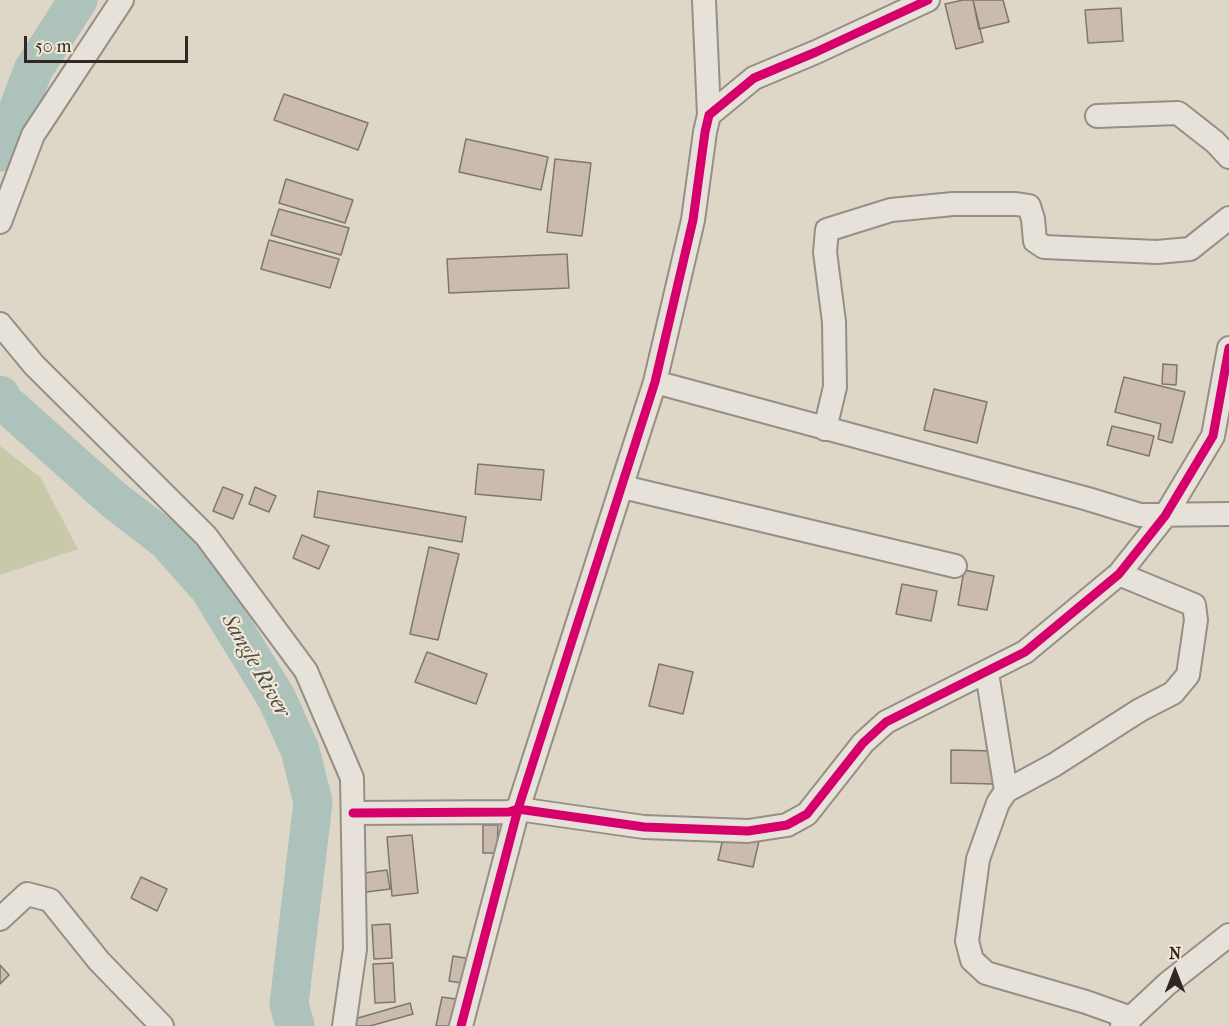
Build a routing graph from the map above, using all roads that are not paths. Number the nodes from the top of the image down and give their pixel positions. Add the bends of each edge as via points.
1 (122, 0) edge
2 (704, 0) edge
3 (928, 0) edge
4 (709, 115) junction
5 (1097, 116) dead end
6 (1229, 157) edge
7 (1229, 218) edge
8 (0, 222) edge
9 (0, 324) edge
10 (1229, 350) edge
11 (656, 382) junction
12 (825, 429) junction
13 (623, 487) junction
14 (1229, 514) edge
15 (1165, 516) junction
16 (955, 566) dead end
17 (1119, 574) junction
18 (987, 673) junction
19 (1006, 791) junction
20 (518, 809) junction
21 (353, 813) junction
22 (0, 919) edge
23 (1229, 935) edge
24 (1127, 1022) edge
25 (162, 1026) edge
26 (344, 1026) edge
27 (461, 1026) edge

1 - 8 street via 33,135
2 - 4 street
3 - 4 street via 754,78
4 - 11 street via 693,220
5 - 6 street via 1178,113
7 - 12 street via 1190,249 1156,252 1044,247 1035,241 1029,206 1017,204 953,204 891,210 827,230 834,387
9 - 21 street via 34,365 206,536 306,670 352,778
10 - 15 street via 1213,436
11 - 12 street
11 - 13 street
12 - 15 street via 1140,515
13 - 16 street
13 - 20 street
14 - 15 street
15 - 17 street
17 - 18 street via 1025,652
17 - 19 street via 1194,605 1196,620 1188,675 1173,693
18 - 19 street
18 - 20 street via 886,722 864,743 807,814 788,825 748,831 645,827
19 - 24 street via 978,859 967,941 972,960 986,973 1086,1002
20 - 21 street
20 - 27 street
21 - 26 street via 355,949
22 - 25 street via 27,894 50,900 99,961
23 - 24 street

